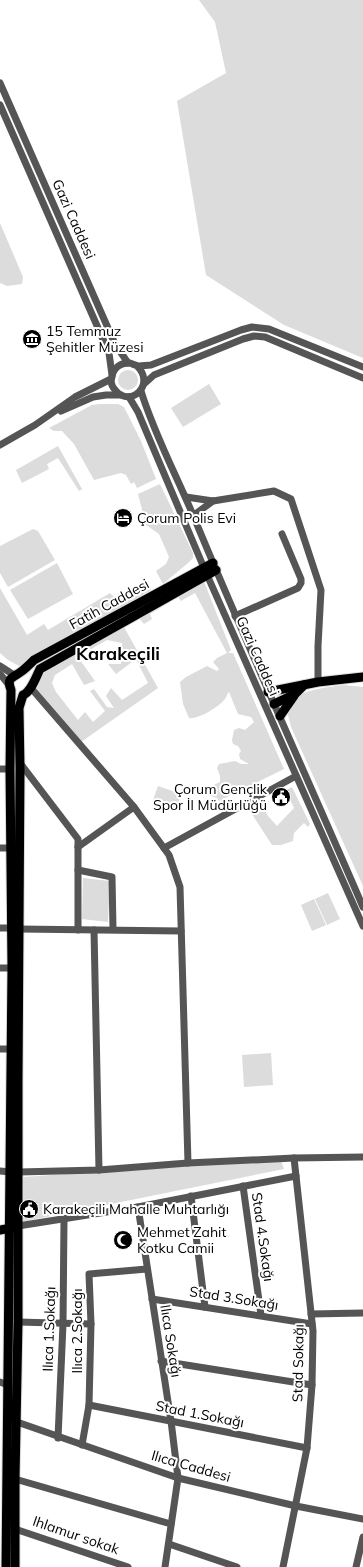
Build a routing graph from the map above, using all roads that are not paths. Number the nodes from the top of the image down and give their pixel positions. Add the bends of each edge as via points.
1 (0, 83) edge
2 (0, 105) edge
3 (128, 363) junction
4 (137, 366) junction
5 (363, 366) edge
6 (112, 377) junction
7 (363, 378) edge
8 (142, 388) junction
9 (121, 395) junction
10 (129, 397) junction
11 (44, 419) junction
12 (0, 445) edge
13 (186, 497) junction
14 (213, 501) junction
15 (194, 515) junction
16 (282, 534) dead end
17 (215, 566) junction
18 (206, 571) junction
19 (235, 616) junction
20 (0, 666) edge
21 (0, 674) edge
22 (17, 674) junction
23 (363, 677) edge
24 (318, 682) junction
25 (31, 686) junction
26 (304, 686) junction
27 (10, 688) junction
28 (265, 693) junction
29 (295, 694) junction
30 (23, 695) junction
31 (270, 706) junction
32 (280, 716) junction
33 (20, 763) junction
34 (0, 769) edge
35 (10, 769) junction
36 (296, 776) junction
37 (134, 807) junction
38 (78, 847) junction
39 (0, 848) edge
40 (10, 848) junction
41 (164, 848) junction
42 (78, 870) junction
43 (363, 906) edge
44 (363, 926) edge
45 (0, 928) edge
46 (15, 929) junction
47 (113, 929) junction
48 (78, 930) junction
49 (94, 930) junction
50 (181, 931) junction
51 (0, 968) edge
52 (12, 968) junction
53 (0, 1049) edge
54 (11, 1049) junction
55 (363, 1157) edge
56 (294, 1158) junction
57 (188, 1163) junction
58 (99, 1170) junction
59 (0, 1171) edge
60 (14, 1172) junction
61 (296, 1176) junction
62 (243, 1186) junction
63 (191, 1196) junction
64 (138, 1207) junction
65 (4, 1210) edge
66 (64, 1220) junction
67 (14, 1227) junction
68 (0, 1230) edge
69 (147, 1269) junction
70 (152, 1299) junction
71 (205, 1307) junction
72 (363, 1313) edge
73 (311, 1314) junction
74 (261, 1315) junction
75 (18, 1322) junction
76 (63, 1324) junction
77 (92, 1324) junction
78 (312, 1324) junction
79 (161, 1361) junction
80 (4, 1383) edge
81 (312, 1385) junction
82 (89, 1406) junction
83 (171, 1421) junction
84 (17, 1422) junction
85 (58, 1438) junction
86 (82, 1445) junction
87 (307, 1448) junction
88 (178, 1478) junction
89 (15, 1479) junction
90 (296, 1506) junction
91 (363, 1519) edge
92 (171, 1524) junction
93 (15, 1528) junction
94 (363, 1537) edge
95 (169, 1544) junction
96 (6, 1567) edge
97 (15, 1567) edge
98 (128, 1567) edge
99 (165, 1567) edge
100 (236, 1567) edge
101 (283, 1567) edge
102 (356, 1567) edge

1 - 3 street, Gazi Caddesi via 115,344
2 - 6 street, Gazi Caddesi via 109,353
3 - 4 street
3 - 6 street via 117,367
4 - 5 street via 151,365 241,330 259,327
4 - 8 street via 143,374
6 - 9 street via 114,389
6 - 11 street via 75,397
7 - 8 street via 265,337 254,336 154,375
8 - 10 street via 137,394
8 - 13 street, Gazi Caddesi via 146,409
9 - 10 street
9 - 11 street via 93,397
10 - 18 street, Gazi Caddesi via 138,412
11 - 12 street
13 - 14 street
13 - 15 street, Gazi Caddesi
14 - 15 street
14 - 24 street via 274,491 291,499 321,590
15 - 17 street, Gazi Caddesi
16 - 19 street via 301,579 300,585 293,591
17 - 18 main road, Fatih Caddesi
17 - 19 street, Gazi Caddesi
18 - 22 main road, Fatih Caddesi via 34,660
18 - 25 main road, Fatih Caddesi via 40,669
18 - 28 street, Gazi Caddesi
19 - 28 street, Gazi Caddesi
20 - 22 street
21 - 27 street
22 - 25 main road via 25,674 30,678
22 - 27 main road, Fatih Caddesi via 10,679
23 - 24 main road
24 - 26 main road
25 - 30 main road, Fatih Caddesi
25 - 37 street
26 - 28 main road
26 - 29 main road
27 - 30 main road via 15,694
27 - 35 main road, Fatih Caddesi
28 - 31 street, Gazi Caddesi
29 - 31 main road
29 - 32 main road
30 - 33 main road, Fatih Caddesi via 19,708
31 - 32 street, Gazi Caddesi
31 - 36 street, Gazi Caddesi
32 - 43 street, Gazi Caddesi
33 - 38 street via 78,839
33 - 46 main road, Fatih Caddesi
34 - 35 street
35 - 40 main road, Fatih Caddesi
36 - 41 street
36 - 44 street, Gazi Caddesi
37 - 38 street
37 - 41 street
38 - 42 street
39 - 40 street
40 - 46 main road, Fatih Caddesi
41 - 50 street via 180,887
42 - 47 street via 112,877
42 - 48 street
45 - 46 street
46 - 48 street
46 - 52 main road, Fatih Caddesi
46 - 60 main road, Fatih Caddesi
47 - 49 street
47 - 50 street
48 - 49 street
49 - 58 street
50 - 57 street
51 - 52 street
52 - 54 main road, Fatih Caddesi
53 - 54 street
54 - 60 main road, Fatih Caddesi
55 - 56 street
56 - 57 street
56 - 61 street, Stad Sokağı
57 - 58 street
58 - 60 street
59 - 60 street
60 - 65 main road, Fatih Caddesi
60 - 67 main road, Fatih Caddesi
61 - 62 street
61 - 73 street, Stad Sokağı
62 - 63 street
62 - 74 street, Stad 4.Sokağı
63 - 64 street
63 - 71 street
64 - 66 street
64 - 69 street, Ilıca Sokağı
65 - 67 main road, Fatih Caddesi
66 - 67 street
66 - 76 street, Ilıca 1.Sokağı
67 - 68 main road
67 - 75 main road, Fatih Caddesi
67 - 80 main road, Fatih Caddesi
69 - 70 street, Ilıca Sokağı
69 - 77 street, Ilıca 2.Sokağı via 89,1274
70 - 71 street, Stad 3.Sokağı
70 - 79 street, Ilıca Sokağı
71 - 74 street, Stad 3.Sokağı
72 - 73 street
73 - 78 street, Stad Sokağı
74 - 78 street, Stad 3.Sokağı
75 - 76 street
75 - 84 main road, Fatih Caddesi
76 - 77 street
76 - 85 street, Ilıca 1.Sokağı
77 - 82 street, Ilıca 2.Sokağı
78 - 81 street, Stad Sokağı
79 - 81 street
79 - 83 street, Ilıca Sokağı
80 - 96 main road, Fatih Caddesi
81 - 87 street, Stad Sokağı
82 - 83 street, Stad 1.Sokağı
82 - 86 street, Ilıca 2.Sokağı
83 - 87 street, Stad 1.Sokağı
83 - 88 street, Ilıca Sokağı
84 - 85 street, Ilıca Caddesi
84 - 89 main road, Fatih Caddesi
85 - 86 street, Ilıca Caddesi
86 - 88 street, Ilıca Caddesi
87 - 90 street, Stad Sokağı
88 - 90 street, Ilıca Caddesi
88 - 92 street, Ilıca Sokağı
89 - 92 street
89 - 93 main road, Fatih Caddesi
90 - 91 street, Ilıca Caddesi
90 - 101 street, Stad Sokağı
92 - 95 street, Ilıca Sokağı
93 - 97 main road, Fatih Caddesi
93 - 98 street, Ihlamur sokak
94 - 102 street
95 - 99 street, Ilıca Sokağı
95 - 100 street

